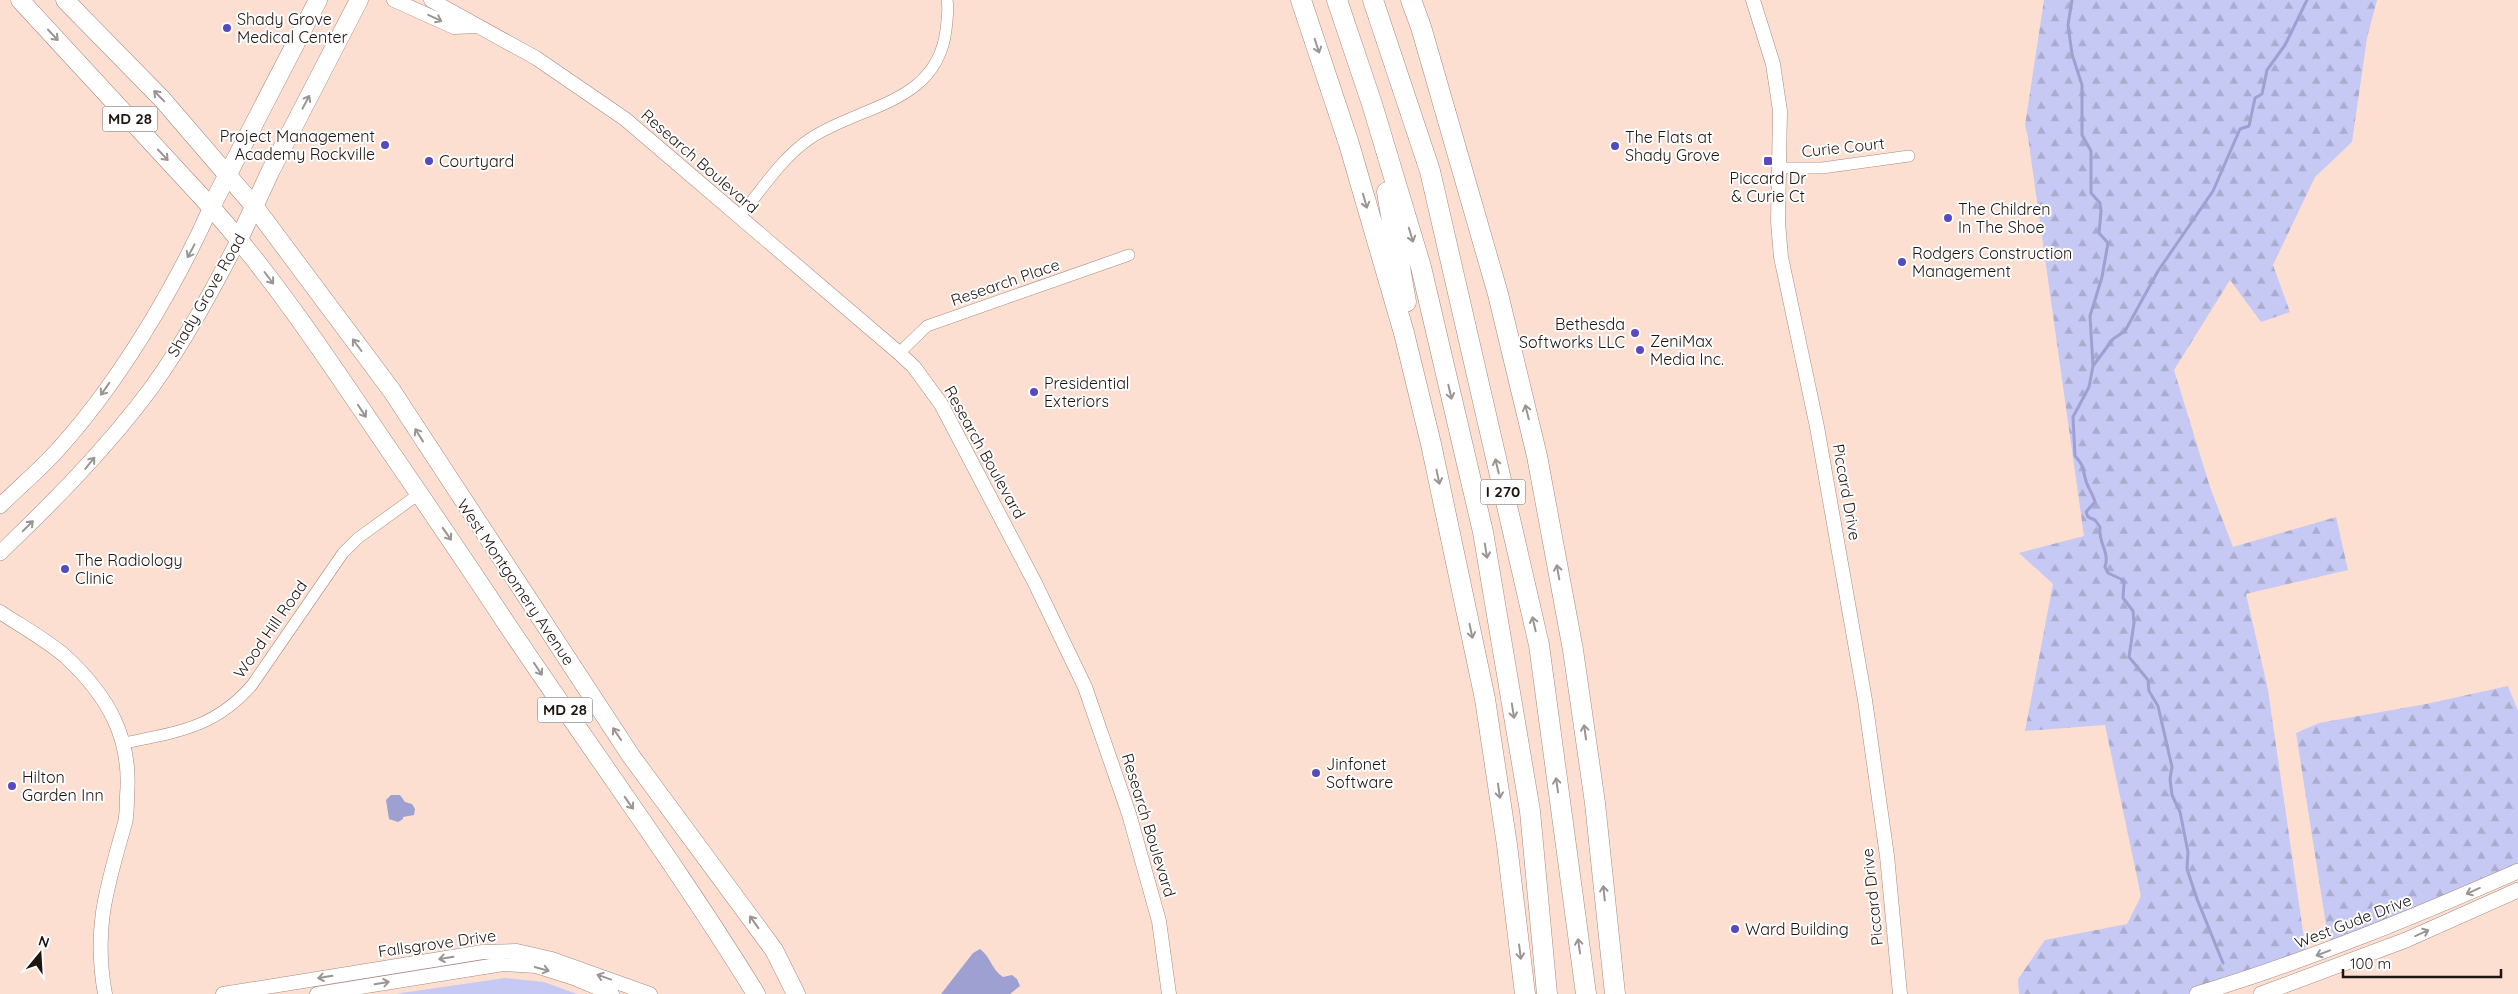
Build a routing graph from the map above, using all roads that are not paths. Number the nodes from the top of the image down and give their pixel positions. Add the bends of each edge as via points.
1 (20, 0) edge
2 (64, 0) edge
3 (318, 0) edge
4 (360, 0) edge
5 (394, 0) edge
6 (431, 0) edge
7 (947, 0) edge
8 (1301, 0) edge
9 (1337, 0) edge
10 (1373, 0) edge
11 (1411, 0) edge
12 (1753, 0) edge
13 (478, 26) junction
14 (1372, 104) junction
15 (247, 136) junction
16 (202, 146) junction
17 (1909, 156) dead end
18 (1780, 168) junction
19 (228, 175) junction
20 (254, 206) junction
21 (212, 207) junction
22 (739, 216) junction
23 (239, 239) junction
24 (1129, 255) dead end
25 (899, 352) junction
26 (1431, 444) junction
27 (419, 494) junction
28 (0, 506) edge
29 (0, 553) edge
30 (0, 612) edge
31 (124, 743) junction
32 (2518, 871) edge
33 (2518, 890) edge
34 (774, 950) junction
35 (730, 952) junction
36 (105, 994) edge
37 (223, 994) edge
38 (317, 994) edge
39 (612, 994) edge
40 (650, 994) edge
41 (739, 994) edge
42 (756, 994) edge
43 (796, 994) edge
44 (810, 994) edge
45 (1169, 994) edge
46 (1525, 994) edge
47 (1547, 994) edge
48 (1586, 994) edge
49 (1615, 994) edge
50 (1900, 994) edge
51 (2197, 994) edge
52 (2262, 994) edge

1 -> 21 main road, MD 28
16 -> 2 main road, MD 28 via 162,99
3 - 15 main road
20 -> 4 main road, Shady Grove Road
5 -> 13 street via 454,27
6 - 13 street, Research Boulevard
7 - 22 street via 945,40 930,71 911,91 882,107 839,121 809,139
8 -> 26 highway via 1349,144 1404,333
9 - 14 highway, I 270
48 -> 10 highway, I 270 via 1539,646 1430,171
49 -> 11 highway, I 270 via 1594,794 1573,650 1537,456 1498,294
12 - 18 street, Piccard Drive via 1773,64 1780,111
13 - 22 street, Research Boulevard via 536,58 625,119
14 - 26 highway
14 -> 47 highway, I 270 via 1421,267 1483,532 1530,811
15 - 16 main road via 232,147
15 - 19 main road
16 - 19 main road, MD 28
17 - 18 street, Curie Court via 1822,168
18 - 50 street, Piccard Drive via 1778,222 1781,257 1817,427 1865,700
19 - 20 main road, West Montgomery Avenue / MD 28
19 - 21 main road
20 - 23 main road, Shady Grove Road
34 -> 20 main road, West Montgomery Avenue / MD 28 via 632,756 392,391
21 - 23 main road, MD 28
21 -> 28 main road via 193,249 165,297 83,420 52,456
22 - 25 street, Research Boulevard
23 -> 27 main road, West Montgomery Avenue / MD 28 via 320,349
29 -> 23 main road, Shady Grove Road via 84,470 151,387 197,316
24 - 25 street, Research Place via 927,326
25 - 45 street, Research Boulevard via 941,404 1035,582 1085,687 1129,814 1159,921
26 -> 46 highway via 1486,699
27 - 31 street, Wood Hill Road via 358,538 343,553 240,699 189,729
27 -> 35 main road, West Montgomery Avenue / MD 28
30 - 31 street via 64,655 93,684 120,730
31 - 36 street via 128,757 125,820 108,879 99,942
32 -> 51 main road, West Gude Drive via 2388,928 2307,959
52 -> 33 main road via 2406,940
34 - 43 main road, West Montgomery Avenue / MD 28
34 - 44 main road
35 - 41 main road
35 - 42 main road, MD 28
40 -> 37 street, Fallsgrove Drive via 552,959 517,951 482,952
38 -> 39 street, Fallsgrove Drive via 503,964 536,966

